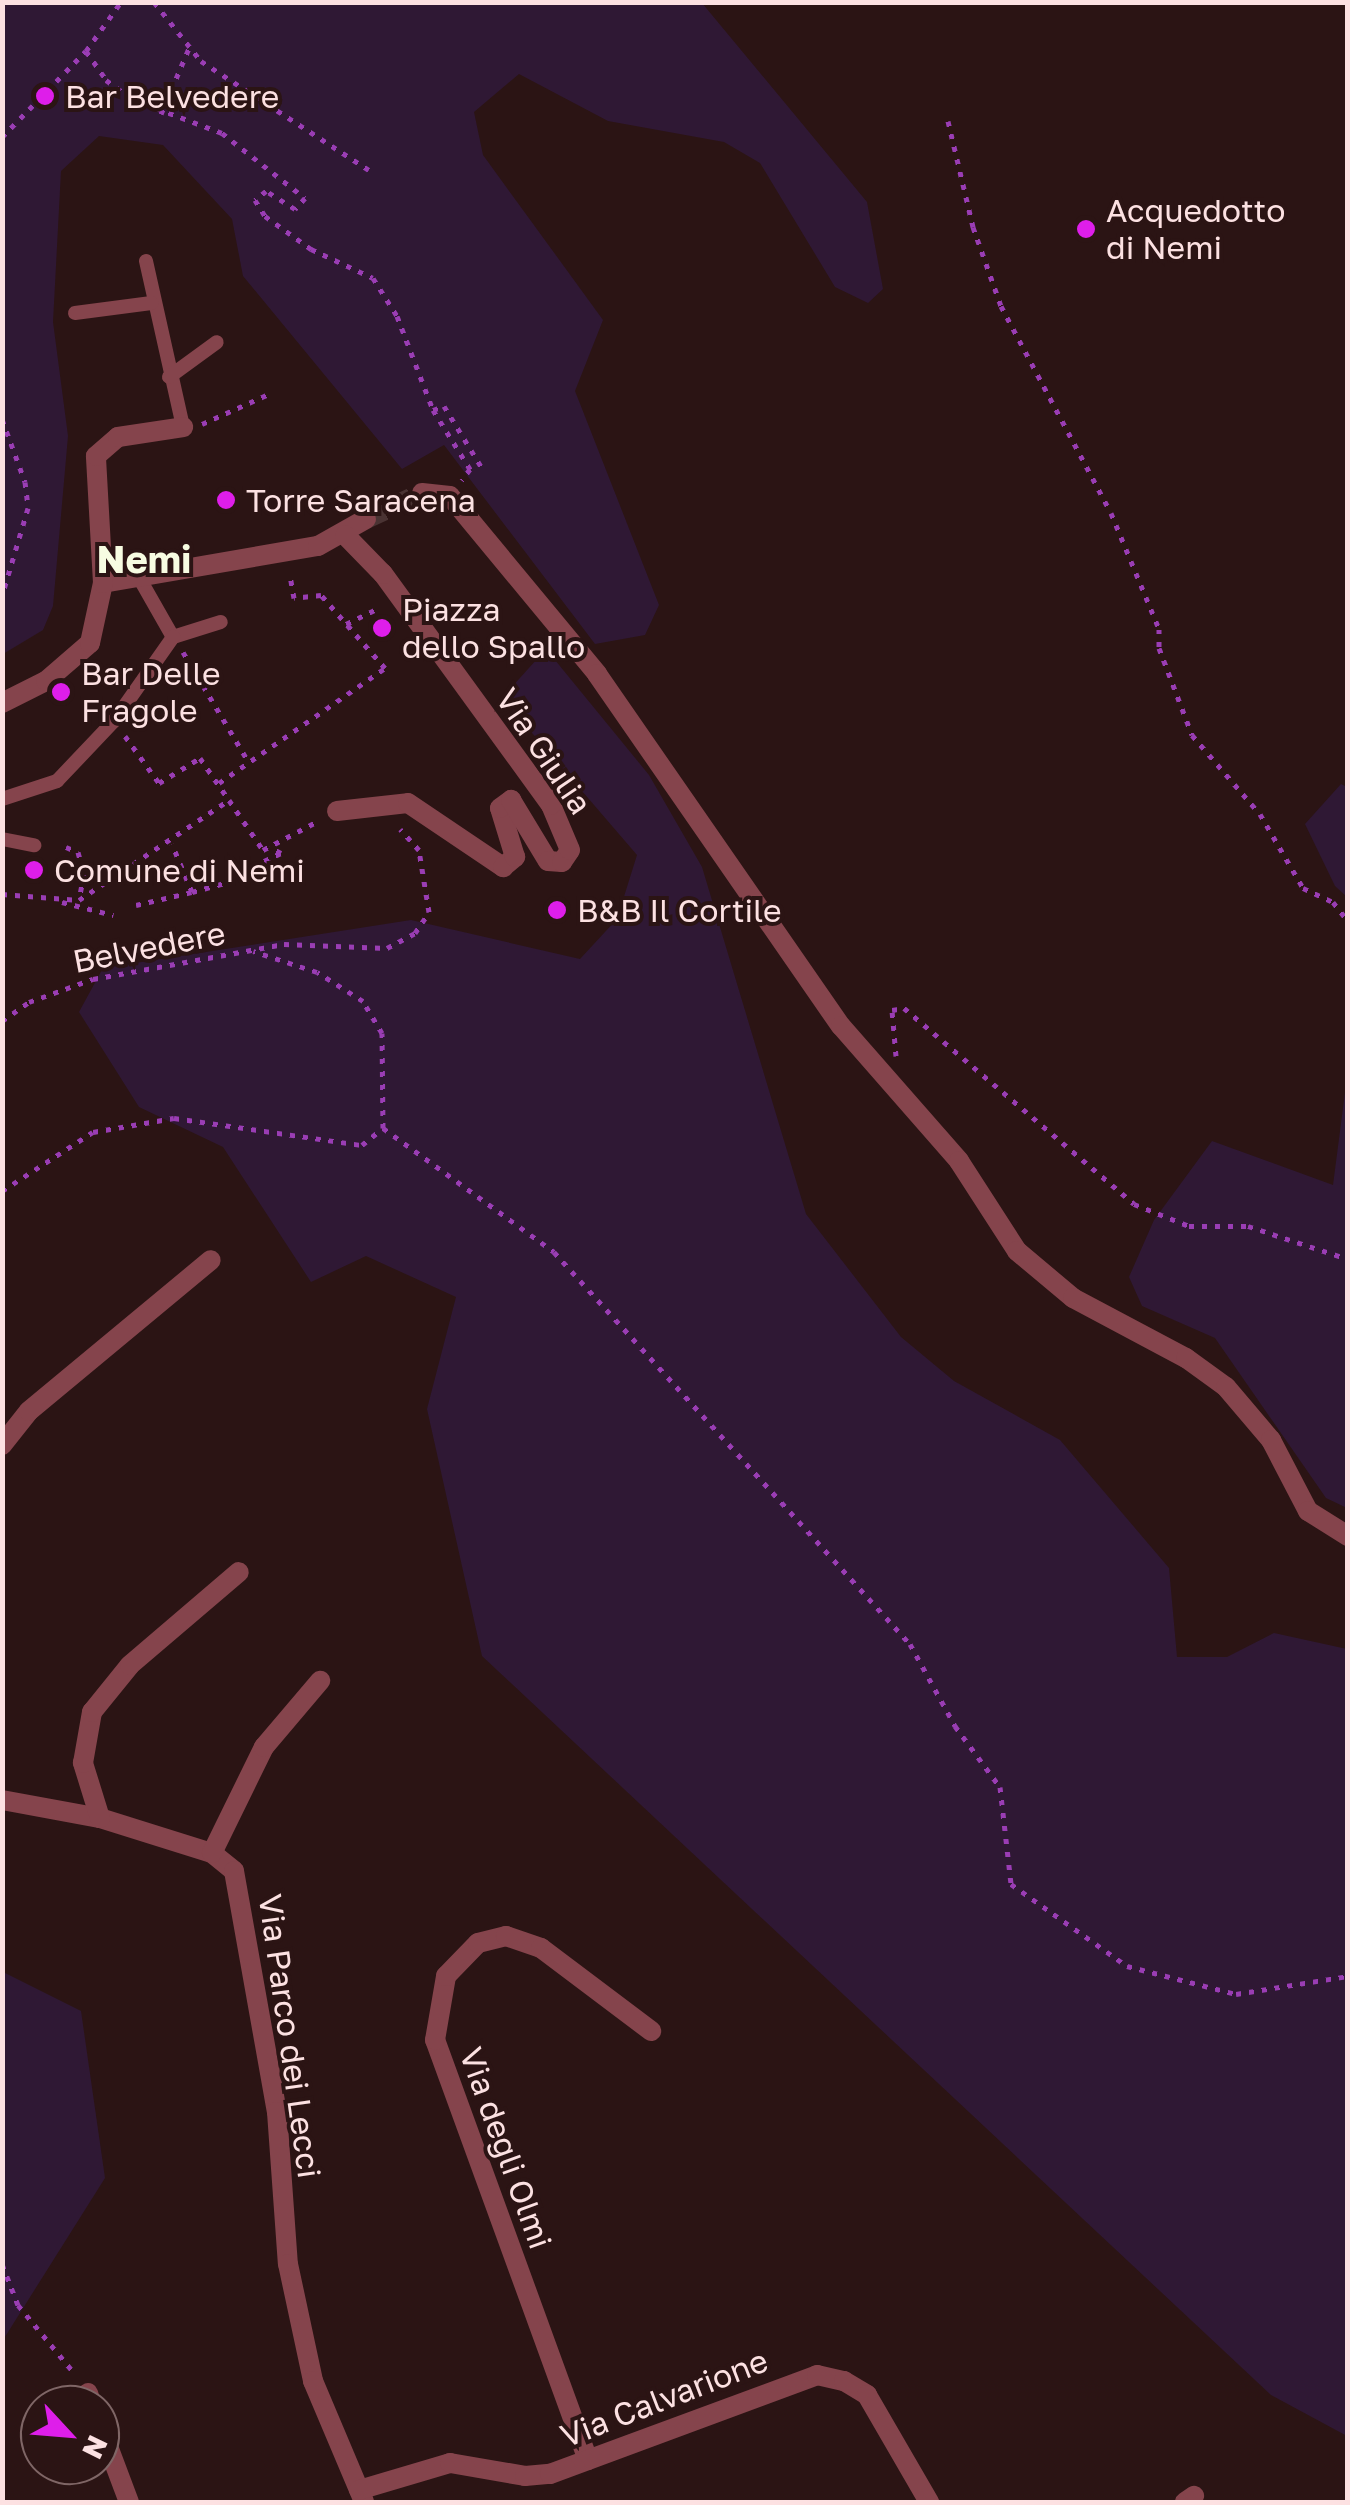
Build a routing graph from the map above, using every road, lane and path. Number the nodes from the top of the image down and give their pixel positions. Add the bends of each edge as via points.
1 (121, 2) edge
2 (154, 2) edge
3 (189, 48) junction
4 (86, 50) junction
5 (161, 114) junction
6 (948, 121) dead end
7 (2, 137) edge
8 (369, 170) dead end
9 (146, 262) dead end
10 (151, 303) junction
11 (76, 313) dead end
12 (217, 342) dead end
13 (168, 377) junction
14 (272, 392) dead end
15 (432, 410) junction
16 (2, 419) edge
17 (182, 426) junction
18 (482, 468) dead end
19 (435, 494) joint
20 (366, 519) tunnel mouth
21 (345, 534) junction
22 (287, 552) junction
23 (137, 574) junction
24 (103, 584) junction
25 (2, 596) edge
26 (221, 622) dead end
27 (176, 642) junction
28 (2, 703) edge
29 (114, 721) junction
30 (248, 761) junction
31 (219, 782) junction
32 (7, 800) edge
33 (229, 800) junction
34 (337, 811) dead end
35 (392, 820) dead end
36 (300, 832) dead end
37 (2, 840) edge
38 (172, 844) junction
39 (34, 845) dead end
40 (268, 847) junction
41 (66, 848) dead end
42 (192, 892) junction
43 (2, 894) edge
44 (54, 900) junction
45 (79, 900) junction
46 (136, 906) dead end
47 (113, 916) dead end
48 (1348, 922) edge
49 (253, 950) junction
50 (2, 1021) edge
51 (884, 1048) dead end
52 (383, 1128) junction
53 (2, 1191) edge
54 (1348, 1259) edge
55 (211, 1260) dead end
56 (2, 1444) edge
57 (1348, 1536) edge
58 (239, 1572) dead end
59 (320, 1681) dead end
60 (2, 1800) edge
61 (100, 1818) junction
62 (212, 1854) junction
63 (1348, 1976) edge
64 (651, 2031) dead end
65 (2, 2264) edge
66 (79, 2385) edge
67 (588, 2460) junction
68 (120, 2476) edge
69 (361, 2496) edge
70 (130, 2502) edge
71 (929, 2502) edge

1 - 4 path
2 - 3 path
3 - 5 path
3 - 8 path
4 - 5 path via 106,80
4 - 7 path
5 - 15 path via 222,133 306,198 296,209 266,190 255,200 265,216 311,249 373,278 396,316
6 - 48 path via 972,227 1002,306 1111,513 1159,629 1158,648 1192,735 1260,814 1303,888 1332,902
9 - 10 lane
10 - 11 lane
10 - 13 lane
12 - 13 lane
13 - 17 lane
14 - 17 path via 216,422
15 - 18 path via 444,406
15 - 19 path via 470,469
16 - 25 path via 28,508
17 - 24 street via 118,436 96,456
19 - 57 street via 597,674 875,1070 968,1173 1025,1259 1092,1310 1177,1353 1226,1387 1272,1440 1308,1511
20 - 21 street
21 - 22 street
21 - 34 street, Via Giulia via 382,574 542,793 570,850 558,863 544,858 511,800 500,808 515,857 503,867 408,803
22 - 23 street
22 - 30 path via 294,598 321,595 385,668
23 - 24 street
23 - 27 lane
24 - 28 street via 90,644 75,661
26 - 27 lane
27 - 29 lane
27 - 30 path
29 - 31 path via 159,783 200,758
29 - 32 lane via 58,781
30 - 31 path
31 - 33 path
33 - 38 path
33 - 40 path via 263,850
35 - 49 path, Belvedere via 420,850 429,912 415,933 387,948 284,944
36 - 40 path
37 - 39 lane
38 - 42 path
38 - 45 path
40 - 42 path via 281,853 264,861 282,866
41 - 45 path via 78,852 84,874
42 - 46 path
43 - 44 path
44 - 45 path
44 - 47 path
49 - 50 path, Belvedere via 62,986
49 - 52 path via 316,972 363,1001 382,1033
51 - 54 path via 894,1061 892,1010 904,1008 1134,1204 1189,1226 1248,1226
52 - 53 path via 362,1145 174,1118 93,1132
52 - 63 path via 554,1252 910,1644 955,1726 1000,1786 1011,1884 1127,1966 1236,1994
55 - 56 street via 29,1411
58 - 61 street via 130,1664 92,1712 83,1763
59 - 62 street via 264,1746
60 - 61 street
61 - 62 street
62 - 69 street, Via Parco dei Lecci via 230,1866 238,1883 278,2112 288,2264 313,2381
64 - 67 street, Via degli Olmi via 541,1948 506,1936 478,1942 446,1976 435,2040
65 - 66 path via 18,2305
67 - 69 street, Via Calvarione via 537,2476 441,2464
67 - 71 street, Via Calvarione via 798,2379 831,2377 875,2405
68 - 70 street

